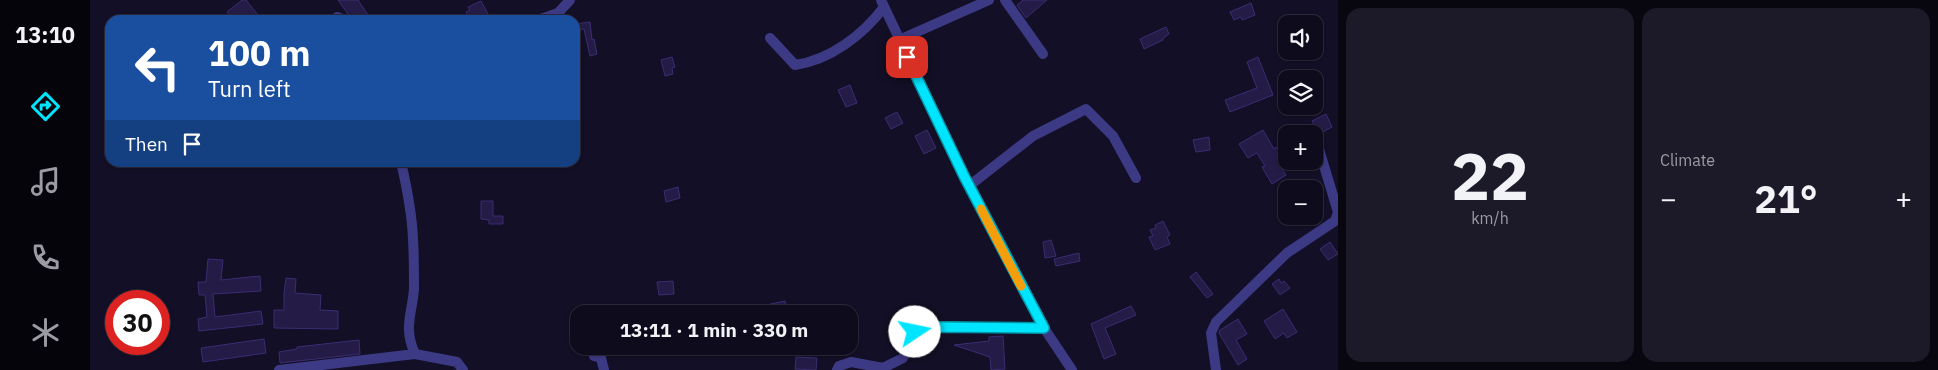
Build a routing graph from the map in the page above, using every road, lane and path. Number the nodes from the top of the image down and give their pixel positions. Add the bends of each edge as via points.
1 (570, 0) edge
2 (989, 0) edge
3 (1006, 0) edge
4 (882, 3) edge
5 (555, 15) edge
6 (770, 38) dead end
7 (899, 40) junction
8 (1042, 54) dead end
9 (1323, 162) edge
10 (402, 167) edge
11 (1136, 178) dead end
12 (969, 186) junction
13 (1044, 328) junction
14 (415, 354) junction
15 (594, 356) dead end
16 (278, 370) edge
17 (463, 370) edge
18 (604, 370) edge
19 (837, 370) edge
20 (1072, 370) edge
21 (1216, 370) edge

1 - 5 street
2 - 7 street
3 - 8 street
4 - 6 street via 872,22 839,49 805,64 795,65
4 - 7 street
7 - 12 street
9 - 21 street via 1338,212 1335,221 1287,253 1216,322 1211,333
10 - 14 street via 410,198 413,238 414,292 409,314 409,341
11 - 12 street via 1113,136 1086,109 1033,136
12 - 13 street
13 - 19 street via 940,327 915,332 903,358 883,368 851,362
13 - 20 street
14 - 16 street
14 - 17 street via 457,362
15 - 18 street via 601,358

